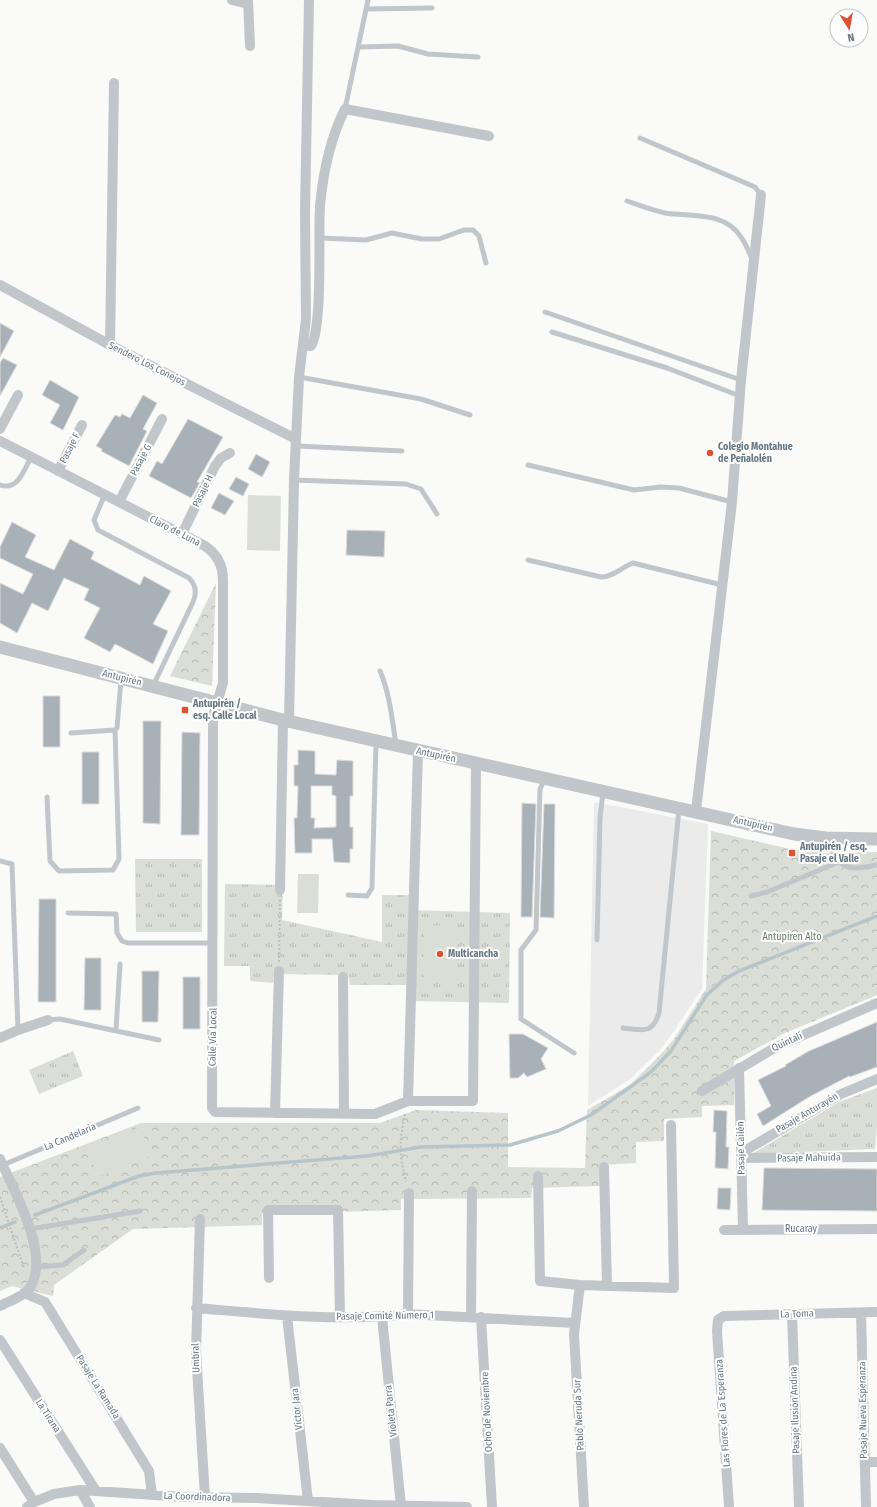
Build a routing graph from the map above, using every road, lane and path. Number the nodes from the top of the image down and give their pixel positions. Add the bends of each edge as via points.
1 (232, 0) edge
2 (309, 0) edge
3 (368, 0) edge
4 (248, 2) edge
5 (432, 8) dead end
6 (366, 9) junction
7 (250, 46) dead end
8 (359, 47) junction
9 (478, 57) dead end
10 (114, 83) dead end
11 (345, 109) junction
12 (489, 136) dead end
13 (640, 138) dead end
14 (761, 195) joint
15 (627, 201) dead end
16 (320, 238) junction
17 (754, 262) junction
18 (486, 263) dead end
19 (0, 285) edge
20 (545, 312) dead end
21 (552, 332) dead end
22 (110, 345) junction
23 (304, 346) junction
24 (299, 377) junction
25 (741, 380) junction
26 (18, 395) dead end
27 (740, 396) junction
28 (470, 415) dead end
29 (162, 419) dead end
30 (82, 425) dead end
31 (0, 429) edge
32 (0, 441) edge
33 (296, 442) junction
34 (402, 451) dead end
35 (230, 453) dead end
36 (31, 457) junction
37 (528, 465) dead end
38 (58, 471) junction
39 (294, 480) junction
40 (0, 485) edge
41 (105, 494) junction
42 (119, 502) junction
43 (732, 502) junction
44 (437, 514) dead end
45 (182, 534) junction
46 (528, 560) dead end
47 (722, 585) junction
48 (0, 647) edge
49 (380, 671) dead end
50 (121, 679) junction
51 (153, 686) junction
52 (217, 702) junction
53 (286, 720) junction
54 (115, 730) junction
55 (71, 733) dead end
56 (376, 741) junction
57 (396, 746) junction
58 (418, 751) junction
59 (476, 763) junction
60 (546, 778) junction
61 (604, 791) junction
62 (47, 797) dead end
63 (679, 808) junction
64 (696, 811) junction
65 (826, 838) junction
66 (877, 839) edge
67 (0, 861) edge
68 (839, 862) junction
69 (877, 865) edge
70 (280, 890) joint
71 (348, 895) dead end
72 (751, 896) dead end
73 (68, 913) dead end
74 (597, 940) dead end
75 (214, 943) junction
76 (120, 964) dead end
77 (278, 971) joint
78 (343, 977) dead end
79 (877, 1003) edge
80 (48, 1020) joint
81 (623, 1028) dead end
82 (18, 1030) junction
83 (116, 1030) junction
84 (0, 1038) edge
85 (159, 1040) dead end
86 (574, 1053) dead end
87 (739, 1068) junction
88 (877, 1079) edge
89 (702, 1091) dead end
90 (408, 1101) junction
91 (138, 1108) dead end
92 (275, 1113) junction
93 (344, 1114) junction
94 (671, 1125) dead end
95 (741, 1156) junction
96 (877, 1157) edge
97 (1, 1164) edge
98 (604, 1167) dead end
99 (538, 1176) dead end
100 (472, 1191) dead end
101 (409, 1194) joint
102 (0, 1197) edge
103 (140, 1211) dead end
104 (200, 1219) dead end
105 (743, 1228) junction
106 (30, 1229) junction
107 (877, 1229) edge
108 (724, 1230) dead end
109 (84, 1250) dead end
110 (36, 1267) junction
111 (25, 1271) dead end
112 (269, 1278) dead end
113 (580, 1285) junction
114 (606, 1285) junction
115 (24, 1293) junction
116 (0, 1306) edge
117 (196, 1308) junction
118 (861, 1312) junction
119 (877, 1312) edge
120 (408, 1314) junction
121 (792, 1314) junction
122 (287, 1316) junction
123 (471, 1316) junction
124 (340, 1317) junction
125 (382, 1317) junction
126 (481, 1317) junction
127 (718, 1320) joint
128 (575, 1323) junction
129 (0, 1340) edge
130 (0, 1448) edge
131 (864, 1462) junction
132 (877, 1462) edge
133 (80, 1490) junction
134 (96, 1491) junction
135 (152, 1495) junction
136 (205, 1497) junction
137 (308, 1501) junction
138 (184, 1502) edge
139 (259, 1503) edge
140 (31, 1504) edge
141 (373, 1506) edge
142 (401, 1506) junction
143 (90, 1507) edge
144 (467, 1507) edge
145 (492, 1507) edge
146 (584, 1507) edge
147 (729, 1507) edge
148 (799, 1507) edge
149 (866, 1507) edge

1 - 4 street
2 - 23 street
3 - 6 lane
4 - 7 street
5 - 6 lane
6 - 8 lane
8 - 9 lane via 398,46 428,54
8 - 11 lane
10 - 22 street
11 - 12 street
11 - 16 street via 336,128 326,164 320,206
13 - 14 lane via 755,187
14 - 17 street
15 - 17 lane via 664,212 720,220 741,236
16 - 18 lane via 366,240 392,233 422,239 439,239 464,230 473,230 479,236
16 - 23 street via 314,341 311,346
17 - 25 street
19 - 22 street, Sendero Los Conejos
20 - 25 lane
21 - 27 lane via 667,368
22 - 33 street, Sendero Los Conejos
23 - 24 street
24 - 28 lane via 421,399
24 - 33 street
25 - 27 street
26 - 31 street
27 - 43 street
29 - 42 street, Pasaje G
30 - 38 street, Pasaje F
32 - 36 street, Claro de Luna
33 - 34 lane
33 - 39 street
35 - 45 street, Pasaje H via 221,458 215,466
36 - 38 street, Claro de Luna
36 - 40 lane via 16,483 7,487
37 - 43 lane via 634,490 679,488
38 - 41 street, Claro de Luna
39 - 44 lane via 406,484 421,489
39 - 53 street
41 - 42 street, Claro de Luna
41 - 51 lane via 94,520 98,530 189,578 195,586 193,602
42 - 45 street, Claro de Luna
43 - 47 street
45 - 52 street, Claro de Luna via 210,549 218,558 223,572 223,683
46 - 47 lane via 601,577 610,577 622,567 633,563
47 - 64 street
48 - 50 street, Antupirén
49 - 57 lane via 391,711
50 - 51 street, Antupirén
50 - 54 lane
51 - 52 street, Antupirén
52 - 53 street, Antupirén
52 - 75 street, Calle Vía Local via 213,716
53 - 56 street, Antupirén
53 - 70 street
54 - 55 lane
54 - 62 lane via 119,859 113,870 59,870 54,866 50,861
56 - 57 street, Antupirén
56 - 71 lane via 372,888 367,896
57 - 58 street, Antupirén
58 - 59 street, Antupirén
58 - 90 street
59 - 60 street, Antupirén
59 - 90 street, Calle Vía Local via 473,1101
60 - 61 street, Antupirén
60 - 86 lane via 540,789 536,930 521,950 521,1019
61 - 63 street, Antupirén
61 - 74 lane via 600,818
63 - 64 street, Antupirén
63 - 81 lane via 659,1013 652,1029
64 - 65 street, Antupirén via 794,834
65 - 66 street, Antupirén
65 - 68 lane
67 - 82 lane via 12,864
68 - 69 lane via 848,868 859,869
68 - 72 lane via 767,892
70 - 77 path
73 - 75 lane via 116,914 119,937 128,943
75 - 92 street, Calle Vía Local via 212,1108 215,1112
76 - 83 lane
77 - 92 street
78 - 93 street
79 - 87 street, Quintalí via 776,1047
80 - 82 street
80 - 83 lane via 60,1019
82 - 84 street
83 - 85 lane
87 - 89 street, Quintalí
87 - 95 street, Pasaje Cailén
88 - 95 street, Pasaje Anturayén via 841,1094
90 - 93 street, Calle Vía Local via 375,1114
90 - 101 path via 401,1132 400,1157
91 - 97 lane, La Candelaria
92 - 93 street, Calle Vía Local
94 - 114 street via 674,1288
95 - 96 street, Pasaje Mahuida
95 - 105 street, Pasaje Cailén
97 - 106 street, La Candelaria
98 - 114 street
99 - 113 street via 540,1281
100 - 123 street
101 - 120 street
102 - 111 path
103 - 106 lane
104 - 117 street, Umbral
105 - 107 street, Rucaray
105 - 108 street, Rucaray
106 - 110 street, La Candelaria
109 - 110 lane via 63,1265
110 - 115 street, La Candelaria via 33,1281
112 - 124 street via 268,1210 338,1210
113 - 114 street
113 - 128 street, Pablo Neruda Sur
115 - 116 street
115 - 135 street, Pasaje La Ramada via 46,1302 149,1471
117 - 122 street, Pasaje Comité Número 1
117 - 136 street, Umbral via 196,1352
118 - 119 street, La Toma
118 - 121 street, La Toma
118 - 131 street, Pasaje Nueva Esperanza
120 - 123 street, Pasaje Comité Número 1
120 - 125 street, Pasaje Comité Número 1
121 - 127 street, La Toma via 724,1316
121 - 148 street, Pasaje Ilusión Andina
122 - 124 street, Pasaje Comité Número 1
122 - 137 street, Víctor Jara
123 - 126 street, Pasaje Comité Número 1
124 - 125 street, Pasaje Comité Número 1
125 - 142 street, Violeta Parra
126 - 128 street, Pasaje Comité Número 1
126 - 145 street, Ocho de Noviembre
127 - 147 street, Las Flores de La Esperanza
128 - 146 street, Pablo Neruda Sur
129 - 134 street, La Tirana
130 - 140 street
131 - 132 street
131 - 149 street, Pasaje Nueva Esperanza
133 - 134 street, La Coordinadora
133 - 140 street, La Coordinadora via 54,1494
133 - 143 street
134 - 135 street, La Coordinadora
135 - 138 street, La Coordinadora
136 - 138 street, La Coordinadora
136 - 139 street, La Coordinadora
137 - 139 street, La Coordinadora
137 - 141 street, La Coordinadora
141 - 142 street, La Coordinadora
142 - 144 street, La Coordinadora

